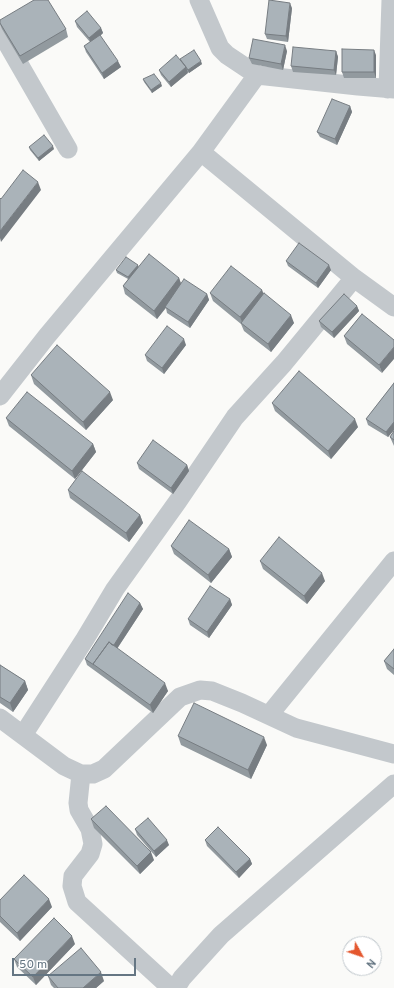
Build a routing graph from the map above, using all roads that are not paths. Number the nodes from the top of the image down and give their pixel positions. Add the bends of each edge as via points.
1 (199, 0) edge
2 (391, 0) edge
3 (0, 31) edge
4 (257, 75) junction
5 (391, 89) edge
6 (68, 149) dead end
7 (201, 152) junction
8 (354, 278) junction
9 (394, 307) edge
10 (0, 396) edge
11 (394, 561) edge
12 (269, 716) junction
13 (0, 718) edge
14 (23, 735) junction
15 (394, 754) edge
16 (81, 774) junction
17 (394, 784) edge
18 (171, 988) edge
19 (176, 988) edge

1 - 4 street via 220,48
2 - 5 street
3 - 6 street
4 - 5 street
4 - 7 street
7 - 8 street
7 - 10 street
8 - 9 street
8 - 14 street via 235,417 115,589
11 - 12 street
12 - 15 street via 296,728
12 - 16 street via 212,691 200,690 180,697 104,770 93,774
13 - 14 street
14 - 16 street via 64,766
16 - 18 street via 79,810 90,829 93,844 90,854 73,876 72,886 77,902
17 - 19 street via 222,935 182,978

